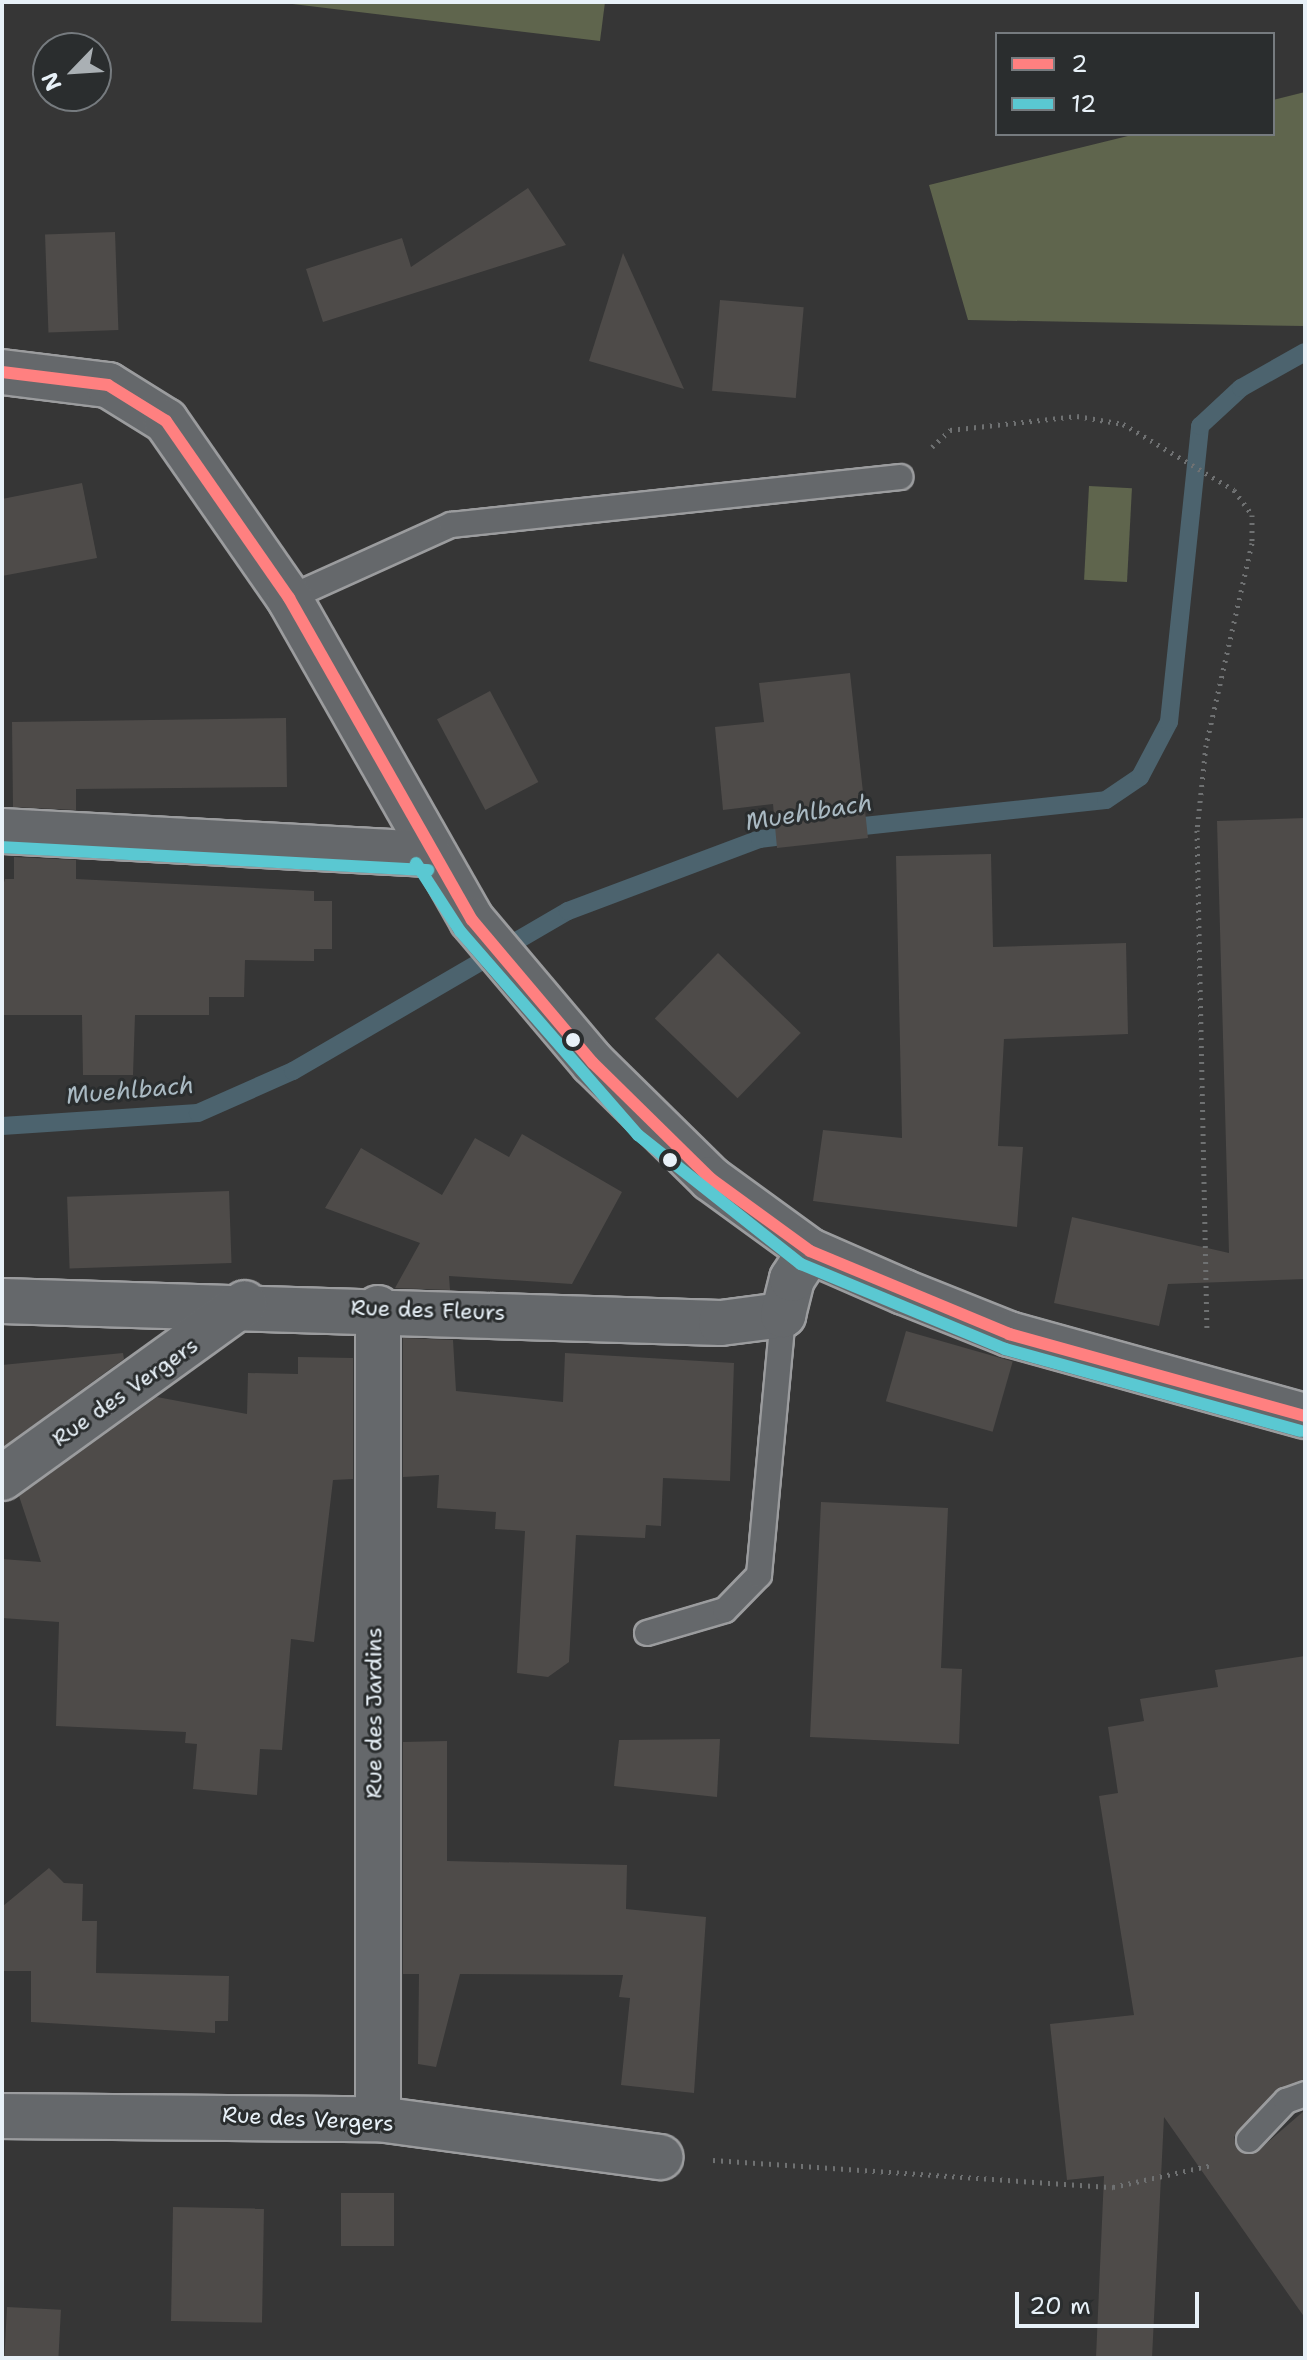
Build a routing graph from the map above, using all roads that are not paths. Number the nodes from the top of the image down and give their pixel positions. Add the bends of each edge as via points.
1 (2, 372) edge
2 (900, 477) road end
3 (289, 598) junction
4 (2, 831) edge
5 (429, 854) junction
6 (810, 1251) junction
7 (2, 1301) edge
8 (245, 1303) junction
9 (378, 1308) junction
10 (783, 1315) junction
11 (1305, 1416) edge
12 (2, 1478) edge
13 (647, 1633) dead end
14 (1305, 2094) edge
15 (2, 2116) edge
16 (378, 2119) junction
17 (1249, 2140) road end
18 (660, 2157) road end

1 - 3 street via 108,385 166,421
2 - 3 lane via 451,525
3 - 5 street
4 - 5 street
5 - 6 street via 472,920 649,1123
6 - 10 street
6 - 11 street via 1009,1334 1205,1394
7 - 8 street, Rue des Fleurs
8 - 9 street, Rue des Fleurs
8 - 12 street, Rue des Vergers
9 - 10 street, Rue des Fleurs via 721,1323
9 - 16 street, Rue des Jardins
10 - 13 lane via 759,1575 725,1610
14 - 17 lane via 1286,2101
15 - 16 street, Rue des Vergers
16 - 18 street, Rue des Vergers

